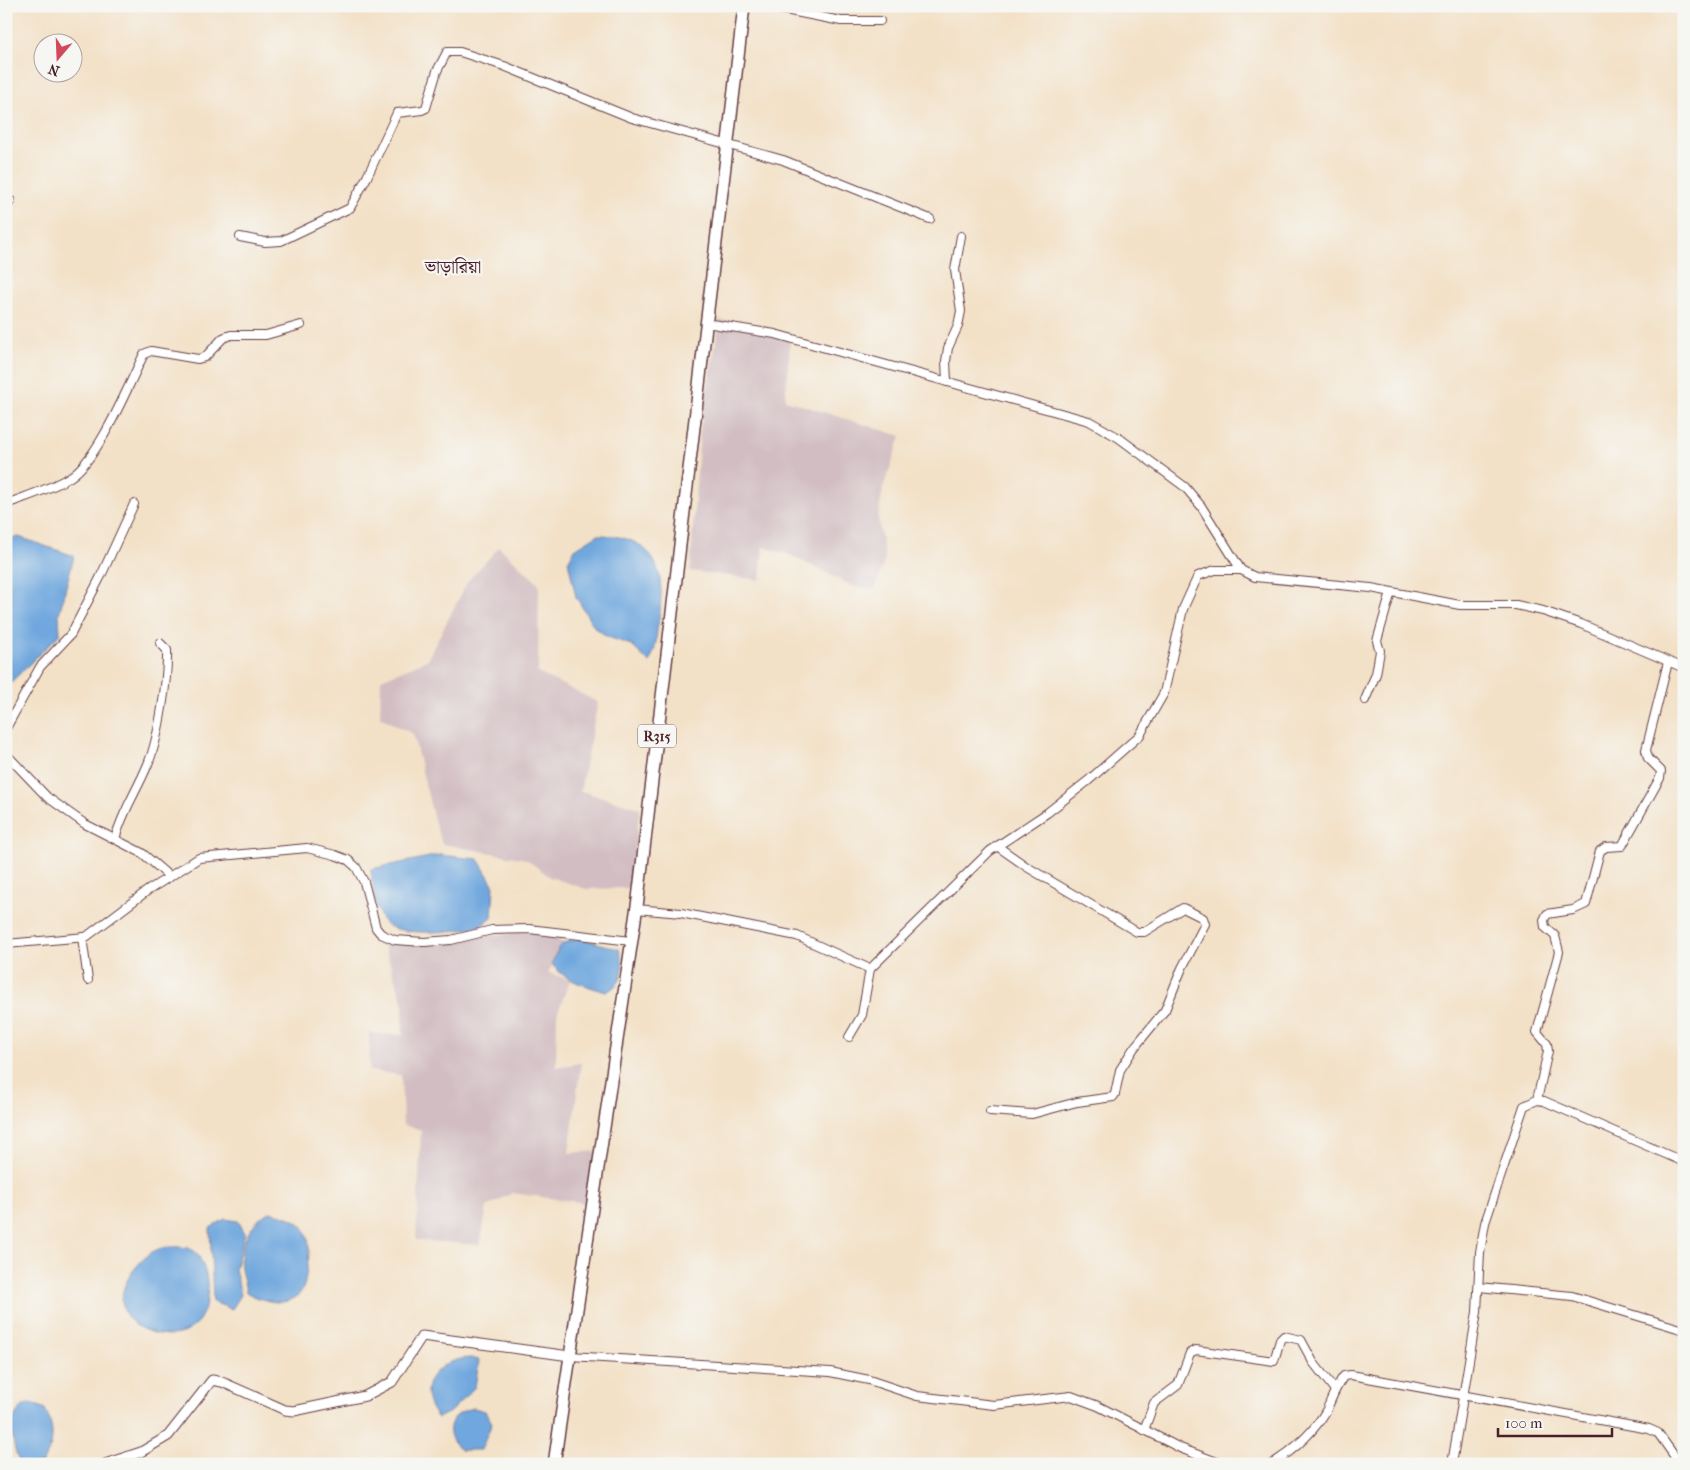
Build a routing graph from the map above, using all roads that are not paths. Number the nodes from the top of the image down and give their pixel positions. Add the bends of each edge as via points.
1 (744, 6) edge
2 (765, 6) edge
3 (880, 21) dead end
4 (728, 144) junction
5 (930, 219) dead end
6 (961, 236) dead end
7 (240, 237) dead end
8 (706, 323) junction
9 (300, 325) dead end
10 (947, 382) junction
11 (6, 504) edge
12 (134, 504) dead end
13 (1241, 570) junction
14 (1391, 592) junction
15 (160, 643) dead end
16 (1668, 662) junction
17 (1684, 668) edge
18 (1365, 700) dead end
19 (6, 728) edge
20 (6, 754) edge
21 (115, 839) junction
22 (997, 846) junction
23 (170, 876) junction
24 (636, 909) junction
25 (82, 937) junction
26 (631, 941) junction
27 (6, 944) edge
28 (870, 969) junction
29 (88, 980) dead end
30 (849, 1037) dead end
31 (1537, 1100) junction
32 (990, 1111) dead end
33 (1684, 1162) edge
34 (1479, 1287) junction
35 (1684, 1330) edge
36 (570, 1356) junction
37 (1334, 1389) junction
38 (1463, 1397) junction
39 (1144, 1430) junction
40 (105, 1464) edge
41 (554, 1464) edge
42 (1222, 1464) edge
43 (1272, 1464) edge
44 (1452, 1464) edge
45 (1680, 1464) edge

1 - 4 main road, R315
2 - 3 street via 841,21
4 - 5 street via 783,160
4 - 7 street via 632,118 504,66 460,52 447,52 437,71 426,108 397,112 350,208 281,242
4 - 8 main road, R315
6 - 10 street via 955,270 961,311 948,348
8 - 10 street via 775,334
8 - 24 main road, R315
9 - 11 street via 266,335 231,335 223,338 205,358 151,351 144,354 83,467 59,483
10 - 13 street via 1089,421 1119,438 1193,495
12 - 19 street via 71,634 40,668
13 - 14 street via 1267,579
13 - 22 street via 1215,570 1198,576 1183,609 1164,693 1140,735 1047,813
14 - 16 street via 1460,605 1516,605 1543,611
14 - 18 street via 1377,641 1380,657 1376,674
15 - 21 street via 167,650 168,666 156,732 148,764 122,814
16 - 17 street
16 - 31 street via 1646,750 1648,758 1661,771 1660,778 1622,846 1606,847 1600,851 1586,904 1573,910 1547,914 1544,920 1545,927 1555,936 1559,952 1537,1032 1547,1044 1548,1051
20 - 21 street via 47,797
21 - 23 street via 142,853
22 - 28 street
22 - 32 street via 1137,932 1144,932 1183,908 1203,918 1204,924 1165,1010 1120,1070 1112,1097 1076,1102 1032,1114
23 - 25 street
23 - 26 street via 199,858 307,848 348,860 356,867 364,882 376,928 395,940 451,940 492,930 529,929
24 - 26 main road, R315
24 - 28 street via 681,913 797,936
25 - 27 street
25 - 29 street
26 - 36 main road, R315
28 - 30 street via 862,1015
31 - 33 street
31 - 34 street via 1524,1106 1485,1223
34 - 35 street via 1572,1296
34 - 38 street
36 - 39 street via 830,1372 869,1380 917,1396 994,1406 1070,1396 1098,1406
36 - 40 street via 422,1336 392,1382 365,1396 294,1411 212,1380 168,1436 141,1452
36 - 41 main road, R315
37 - 38 street via 1344,1376 1351,1375
37 - 39 street via 1301,1340 1295,1338 1284,1336 1274,1361 1268,1362 1196,1350 1190,1352 1178,1385 1154,1403
37 - 43 street via 1325,1412 1312,1428 1290,1453
38 - 44 street
38 - 45 street via 1654,1430
39 - 42 street

